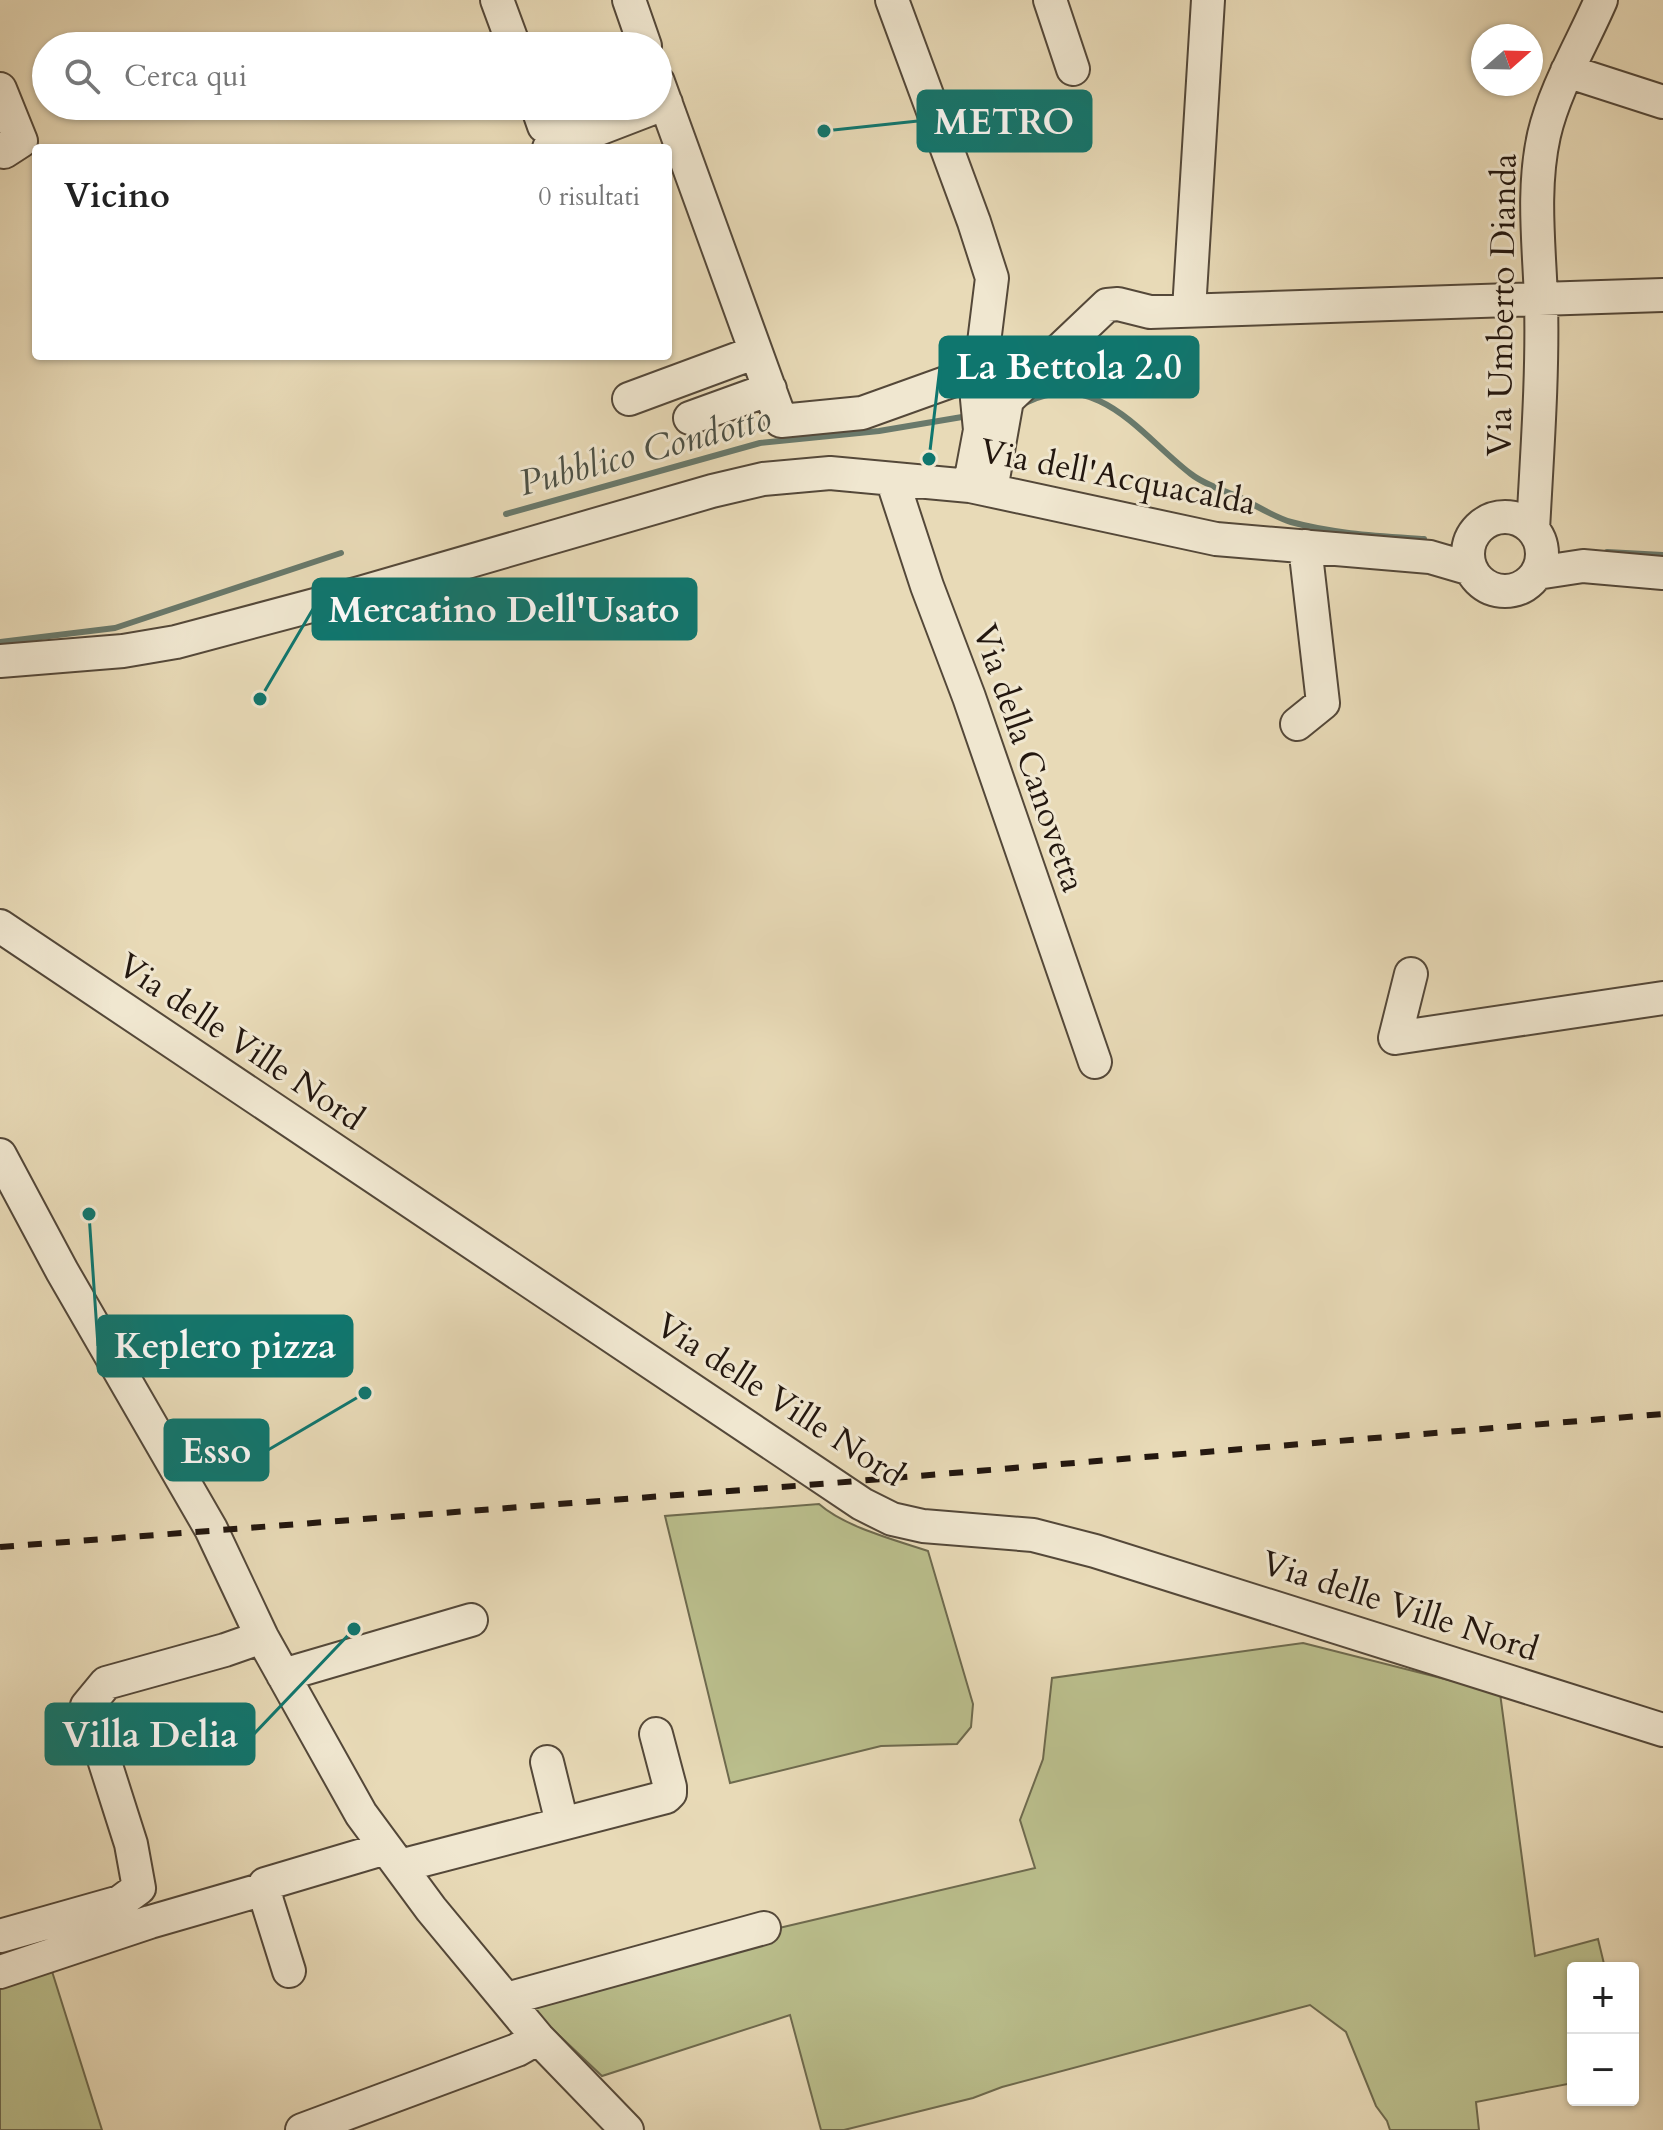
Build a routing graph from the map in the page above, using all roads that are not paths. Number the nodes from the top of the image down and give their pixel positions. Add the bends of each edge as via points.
1 (497, 0) edge
2 (892, 0) edge
3 (1050, 0) edge
4 (1208, 0) edge
5 (1601, 0) edge
6 (635, 2) edge
7 (509, 32) edge
8 (642, 32) edge
9 (1073, 69) dead end
10 (1567, 71) junction
11 (0, 89) edge
12 (1663, 102) edge
13 (542, 120) edge
14 (561, 120) edge
15 (602, 120) edge
16 (671, 120) edge
17 (557, 144) edge
18 (0, 149) edge
19 (1663, 295) edge
20 (1541, 300) junction
21 (1189, 310) junction
22 (756, 352) junction
23 (770, 389) junction
24 (629, 399) dead end
25 (990, 404) junction
26 (690, 418) dead end
27 (892, 479) junction
28 (1536, 479) junction
29 (980, 488) junction
30 (1503, 517) junction
31 (1536, 534) junction
32 (1473, 535) junction
33 (1305, 546) junction
34 (1430, 557) junction
35 (1583, 566) junction
36 (1471, 569) junction
37 (1537, 573) junction
38 (1663, 573) edge
39 (0, 661) edge
40 (1297, 724) dead end
41 (0, 926) edge
42 (1411, 974) dead end
43 (1663, 998) edge
44 (1095, 1062) dead end
45 (0, 1155) edge
46 (11, 1202) edge
47 (471, 1620) dead end
48 (262, 1637) junction
49 (283, 1675) junction
50 (1663, 1730) edge
51 (656, 1734) dead end
52 (547, 1762) dead end
53 (670, 1811) dead end
54 (562, 1823) junction
55 (398, 1864) junction
56 (264, 1889) junction
57 (764, 1928) dead end
58 (0, 1936) edge
59 (289, 1971) dead end
60 (0, 1972) edge
61 (507, 1999) junction
62 (538, 2038) junction
63 (302, 2130) edge
64 (627, 2130) edge

1 - 7 street
2 - 25 street via 989,265
3 - 9 street
4 - 21 street
5 - 10 street, Via Umberto Dianda
6 - 8 street
10 - 12 street
10 - 20 street, Via Umberto Dianda via 1544,134 1536,201
11 - 18 street via 21,141 4,152
13 - 14 street via 544,126
15 - 17 street
16 - 22 street
19 - 20 street
20 - 21 street
20 - 28 street, Via Umberto Dianda
21 - 25 street via 1150,312 1107,305
22 - 23 street
22 - 24 street
23 - 25 street via 781,421
23 - 26 street
25 - 29 street
27 - 29 street, Via dell'Acquacalda
27 - 39 street, Via dell'Acquacalda via 830,473 763,479 176,642
27 - 44 street, Via della Canovetta
28 - 30 street, Via Umberto Dianda
28 - 31 street, Via Umberto Dianda
29 - 33 street, Via dell'Acquacalda via 1216,539
30 - 31 street via 1525,523
30 - 32 street via 1486,522
31 - 35 street
31 - 37 street via 1541,561
32 - 34 street
32 - 36 street via 1468,546
33 - 34 street, Via dell'Acquacalda
33 - 40 street via 1323,703
34 - 36 street, Via dell'Acquacalda
35 - 37 street
35 - 38 street
36 - 37 street via 1486,586 1500,591 1520,588
41 - 50 street, Via delle Ville Nord via 862,1504 892,1519 1033,1535 1095,1551
42 - 43 street via 1395,1038
45 - 46 street
46 - 48 street via 211,1529
47 - 49 street
48 - 49 street
48 - 58 street via 106,1683 87,1706 131,1844 139,1888 120,1902
49 - 55 street via 361,1814
51 - 54 street via 670,1793 666,1797
52 - 54 street
53 - 55 street
54 - 55 street
55 - 56 street via 269,1881
55 - 61 street
56 - 59 street
56 - 60 street
57 - 61 street
61 - 62 street
62 - 63 street
62 - 64 street

